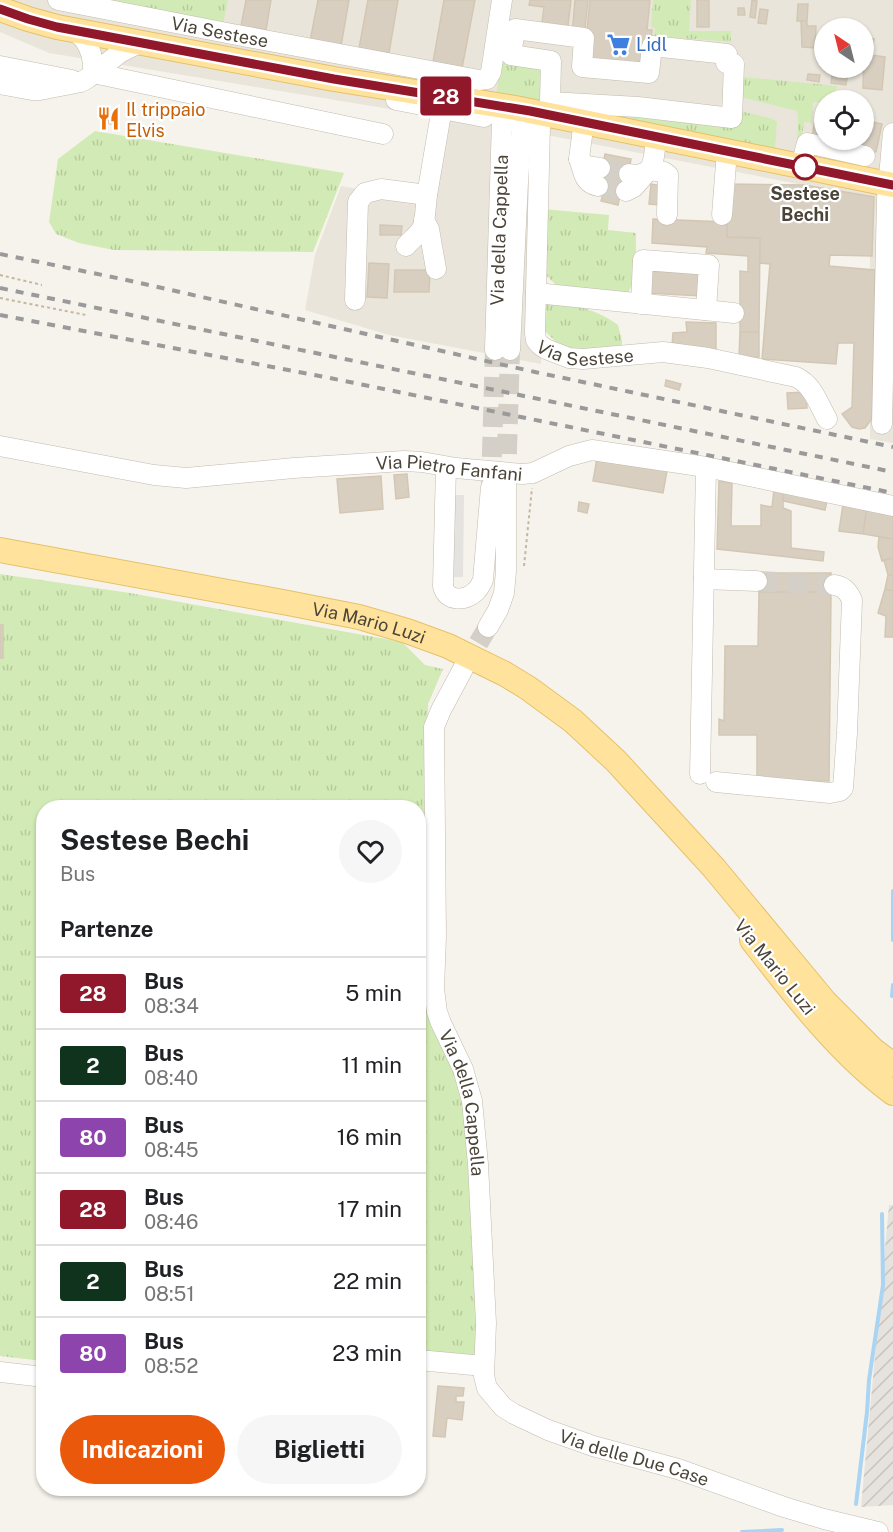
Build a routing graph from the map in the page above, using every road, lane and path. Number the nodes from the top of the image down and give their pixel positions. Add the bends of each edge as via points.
1 (58, 0) edge
2 (502, 0) edge
3 (88, 3) edge
4 (0, 9) edge
5 (0, 19) edge
6 (80, 36) junction
7 (133, 46) junction
8 (511, 55) joint
9 (0, 66) edge
10 (87, 77) junction
11 (0, 84) edge
12 (446, 102) junction
13 (512, 121) junction
14 (580, 123) junction
15 (893, 133) edge
16 (383, 134) dead end
17 (655, 137) junction
18 (727, 151) junction
19 (865, 156) dead end
20 (801, 166) junction
21 (599, 177) tunnel mouth
22 (890, 185) edge
23 (427, 195) junction
24 (667, 214) dead end
25 (722, 215) dead end
26 (424, 220) junction
27 (406, 246) dead end
28 (436, 269) dead end
29 (0, 275) edge
30 (42, 285) dead end
31 (536, 293) junction
32 (0, 298) edge
33 (355, 300) dead end
34 (641, 304) junction
35 (706, 310) junction
36 (734, 313) dead end
37 (86, 315) dead end
38 (889, 346) edge
39 (502, 350) tunnel mouth
40 (826, 419) dead end
41 (882, 424) dead end
42 (0, 446) edge
43 (446, 467) junction
44 (706, 467) junction
45 (533, 473) junction
46 (893, 506) edge
47 (0, 550) edge
48 (524, 566) dead end
49 (704, 579) junction
50 (757, 581) tunnel mouth
51 (834, 585) dead end
52 (488, 627) tunnel mouth
53 (463, 669) tunnel mouth
54 (675, 827) junction
55 (893, 1065) edge
56 (893, 1093) edge
57 (426, 1361) edge
58 (484, 1366) junction
59 (0, 1372) edge
60 (36, 1376) edge
61 (878, 1532) edge

1 - 3 street, Via Sestese
2 - 3 street, Via Sestese via 491,72 488,79 482,80
4 - 6 main road, Via Sestese
5 - 6 street, Via Sestese via 43,33
6 - 7 main road, Via Sestese
6 - 10 street via 94,66
7 - 10 street
7 - 12 main road, Via Sestese via 378,85
7 - 12 street, Via Sestese via 208,67
8 - 8 street via 551,62 550,102 732,118 734,64 726,63 727,54 652,46 649,74 582,67 584,38 514,29
9 - 10 street
10 - 11 street via 40,90
10 - 16 street
12 - 13 main road, Via Sestese
12 - 14 main road, Via Sestese
12 - 23 street
13 - 14 main road, Via Sestese
13 - 31 street, Via Sestese
13 - 39 street, Via della Cappella via 518,182
14 - 17 main road, Via Sestese
14 - 21 street via 579,159 587,181 591,184
15 - 22 street
17 - 18 main road, Via Sestese
17 - 24 street via 652,164 638,177 664,172 668,176
18 - 20 main road, Via Sestese
18 - 25 street
19 - 20 street via 807,143
20 - 22 main road, Via Sestese
22 - 38 street
23 - 26 street
23 - 33 street via 381,189 365,193 358,202
26 - 27 street
26 - 28 street
29 - 30 path
31 - 34 street
31 - 40 street, Via Sestese via 536,340 546,349 583,359 663,352 796,377 812,389
32 - 37 path
34 - 35 street
34 - 35 street via 643,260 708,265
35 - 36 street
38 - 41 street
42 - 43 street, Via Pietro Fanfani via 186,478 404,461
43 - 45 street, Via Pietro Fanfani
43 - 52 street via 443,586 446,594 455,599 475,592 483,580 499,486 506,570 504,593
44 - 45 street, Via Pietro Fanfani via 592,450
44 - 46 street, Via Pietro Fanfani
44 - 49 street
45 - 48 path
47 - 54 main road, Via Mario Luzi via 359,617 448,646 505,674 573,721 616,761
49 - 50 street
49 - 51 street via 708,778 830,794 843,788 852,600 843,588
53 - 58 street, Via della Cappella via 434,727 434,989 437,1012 463,1069 472,1101 485,1312
54 - 55 main road, Via Mario Luzi via 825,1002
54 - 56 main road, Via Mario Luzi via 725,905 806,1007 844,1049
57 - 58 street
58 - 61 street, Via delle Due Case via 484,1383 503,1407 549,1430 678,1468 784,1507
59 - 60 street

